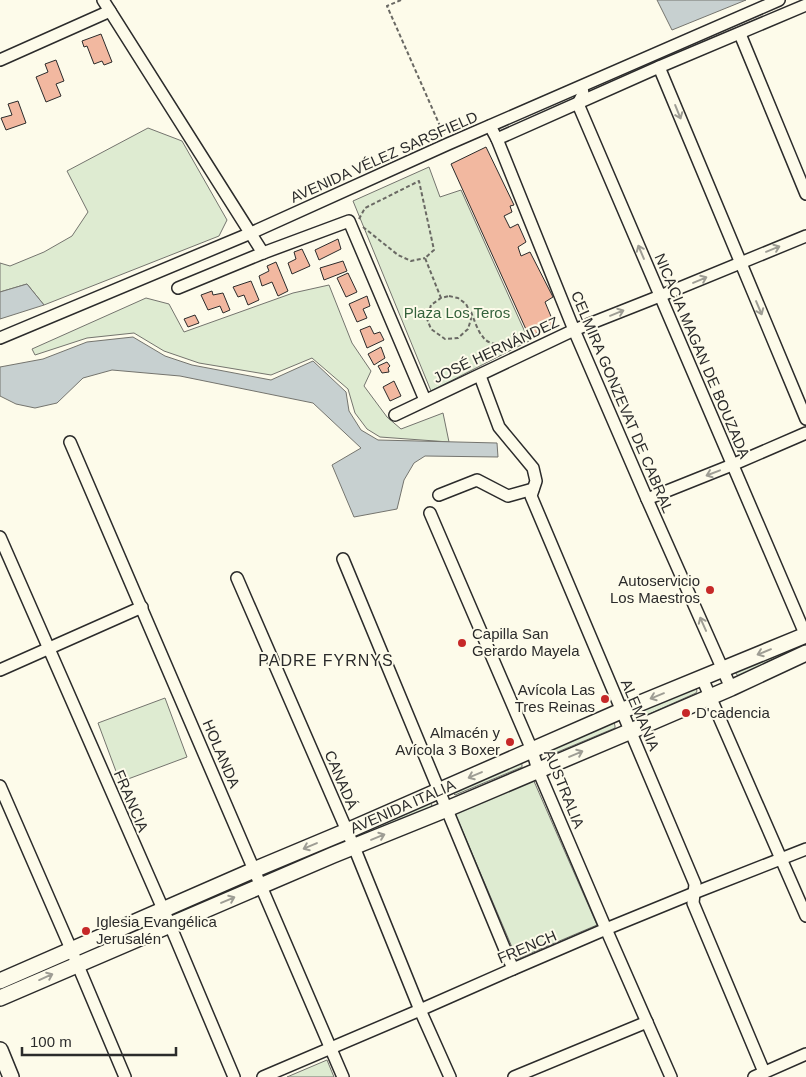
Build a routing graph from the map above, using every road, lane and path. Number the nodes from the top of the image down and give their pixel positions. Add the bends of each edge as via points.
1 (103, 0) edge
2 (400, 0) edge
3 (779, 0) edge
4 (806, 5) edge
5 (110, 11) junction
6 (740, 34) junction
7 (0, 60) edge
8 (659, 67) junction
9 (582, 87) junction
10 (578, 104) junction
11 (490, 126) junction
12 (496, 139) junction
13 (448, 144) junction
14 (806, 194) edge
15 (251, 233) junction
16 (806, 236) edge
17 (263, 253) junction
18 (425, 258) junction
19 (740, 263) junction
20 (178, 288) dead end
21 (660, 296) junction
22 (441, 298) junction
23 (470, 310) junction
24 (574, 330) junction
25 (0, 338) edge
26 (517, 358) junction
27 (480, 376) junction
28 (425, 400) junction
29 (395, 415) dead end
30 (806, 419) edge
31 (806, 433) edge
32 (70, 442) dead end
33 (732, 466) junction
34 (533, 488) junction
35 (439, 495) dead end
36 (647, 499) junction
37 (430, 513) dead end
38 (0, 537) edge
39 (343, 559) dead end
40 (237, 578) dead end
41 (142, 608) junction
42 (806, 635) edge
43 (49, 648) junction
44 (806, 653) edge
45 (723, 668) junction
46 (0, 670) edge
47 (702, 678) junction
48 (731, 688) junction
49 (709, 697) junction
50 (622, 711) junction
51 (631, 731) junction
52 (532, 750) junction
53 (538, 770) junction
54 (0, 786) edge
55 (439, 790) junction
56 (447, 809) junction
57 (347, 831) junction
58 (354, 847) junction
59 (806, 849) edge
60 (781, 859) junction
61 (254, 870) junction
62 (260, 886) junction
63 (694, 893) junction
64 (163, 910) junction
65 (806, 916) edge
66 (170, 925) junction
67 (606, 929) junction
68 (71, 949) junction
69 (78, 964) junction
70 (513, 969) junction
71 (0, 981) edge
72 (1, 996) edge
73 (420, 1010) junction
74 (647, 1022) junction
75 (331, 1048) junction
76 (0, 1050) edge
77 (806, 1054) edge
78 (759, 1075) edge
79 (11, 1077) edge
80 (125, 1077) edge
81 (234, 1077) edge
82 (263, 1077) edge
83 (343, 1077) edge
84 (450, 1077) edge
85 (514, 1077) edge
86 (670, 1077) edge

1 - 5 street
2 - 13 path via 387,6
3 - 9 street, AVENIDA VÉLEZ SARSFIELD
4 - 6 street, AVENIDA VÉLEZ SARSFIELD
5 - 7 street
5 - 15 street
6 - 8 street, AVENIDA VÉLEZ SARSFIELD
6 - 14 street
8 - 10 street, AVENIDA VÉLEZ SARSFIELD
8 -> 19 street
9 - 10 street via 583,94
9 - 11 street, AVENIDA VÉLEZ SARSFIELD
10 - 12 street, AVENIDA VÉLEZ SARSFIELD
21 -> 10 street, NICACIA MAGAN DE BOUZADA
11 - 12 street, CELMIRA GONZEVAT DE CABRAL
11 - 13 street, AVENIDA VÉLEZ SARSFIELD
12 - 24 street, CELMIRA GONZEVAT DE CABRAL
13 - 15 street, AVENIDA VÉLEZ SARSFIELD
15 - 17 street
15 - 25 street, AVENIDA VÉLEZ SARSFIELD
19 -> 16 street, JOSÉ HERNÁNDEZ
17 - 20 street
17 - 28 street via 349,221
18 - 18 path via 411,261 398,255 357,222 365,208 418,181 434,250
18 - 22 path
21 -> 19 street, JOSÉ HERNÁNDEZ
19 -> 30 street
24 -> 21 street, JOSÉ HERNÁNDEZ
21 - 33 street, NICACIA MAGAN DE BOUZADA
22 - 23 path via 458,298
22 - 23 path via 431,306 428,319 431,329 445,339 458,338 468,329
23 - 26 path via 483,339 494,344 512,342
24 - 26 street, JOSÉ HERNÁNDEZ
24 - 36 street, CELMIRA GONZEVAT DE CABRAL
26 - 27 street, JOSÉ HERNÁNDEZ
27 - 28 street, JOSÉ HERNÁNDEZ
27 - 34 street, ALEMANIA via 499,426 533,468 536,481
28 - 29 street, JOSÉ HERNÁNDEZ
31 - 33 street
32 - 41 street, HOLANDA
33 -> 36 street
33 - 42 street, NICACIA MAGAN DE BOUZADA
34 - 35 street via 508,496 477,480
34 - 50 street, ALEMANIA via 531,496
45 -> 36 street, CELMIRA GONZEVAT DE CABRAL
37 - 52 street, AUSTRALIA
38 - 43 street, FRANCIA
39 - 55 street
40 - 57 street, CANADÁ
41 - 43 street
41 - 61 street, HOLANDA
42 -> 45 main road, AVENIDA ITALIA
43 - 46 street
43 - 64 street, FRANCIA
44 - 48 main road, AVENIDA ITALIA
45 - 47 main road, AVENIDA ITALIA
45 - 48 street, CELMIRA GONZEVAT DE CABRAL
47 - 49 street
47 -> 50 main road, AVENIDA ITALIA
48 - 49 main road, AVENIDA ITALIA
49 - 51 main road, AVENIDA ITALIA
49 - 60 street
50 - 51 street, ALEMANIA
50 - 52 main road, AVENIDA ITALIA
53 -> 51 main road, AVENIDA ITALIA
51 - 63 street, ALEMANIA via 695,884
52 - 53 street, AUSTRALIA
52 -> 55 main road, AVENIDA ITALIA
53 - 56 main road, AVENIDA ITALIA
53 - 67 street, AUSTRALIA
54 - 68 street
55 - 56 street
55 - 57 main road, AVENIDA ITALIA
58 -> 56 main road, AVENIDA ITALIA
56 - 70 street
57 - 58 street, CANADÁ
57 -> 61 main road, AVENIDA ITALIA
58 - 62 main road, AVENIDA ITALIA
58 - 73 street, CANADÁ
59 - 60 street, FRENCH
60 - 63 street, FRENCH
60 - 65 street
61 - 62 street, HOLANDA
61 - 64 main road, AVENIDA ITALIA
66 -> 62 main road, AVENIDA ITALIA
62 - 75 street, HOLANDA
63 - 67 street, FRENCH
63 - 78 street, ALEMANIA via 692,903
64 - 66 street, FRANCIA
64 - 68 main road, AVENIDA ITALIA
66 - 69 main road, AVENIDA ITALIA
66 - 81 street, FRANCIA
67 - 70 street, FRENCH
67 - 74 street, AUSTRALIA
68 - 69 street
68 - 71 main road, AVENIDA ITALIA
72 -> 69 main road, AVENIDA ITALIA
69 - 80 street
70 - 73 street, FRENCH
73 - 75 street, FRENCH
73 - 84 street, CANADÁ
74 - 85 street
74 - 86 street, AUSTRALIA
75 - 82 street, FRENCH
75 - 83 street, HOLANDA
76 - 79 main road
77 - 78 street

